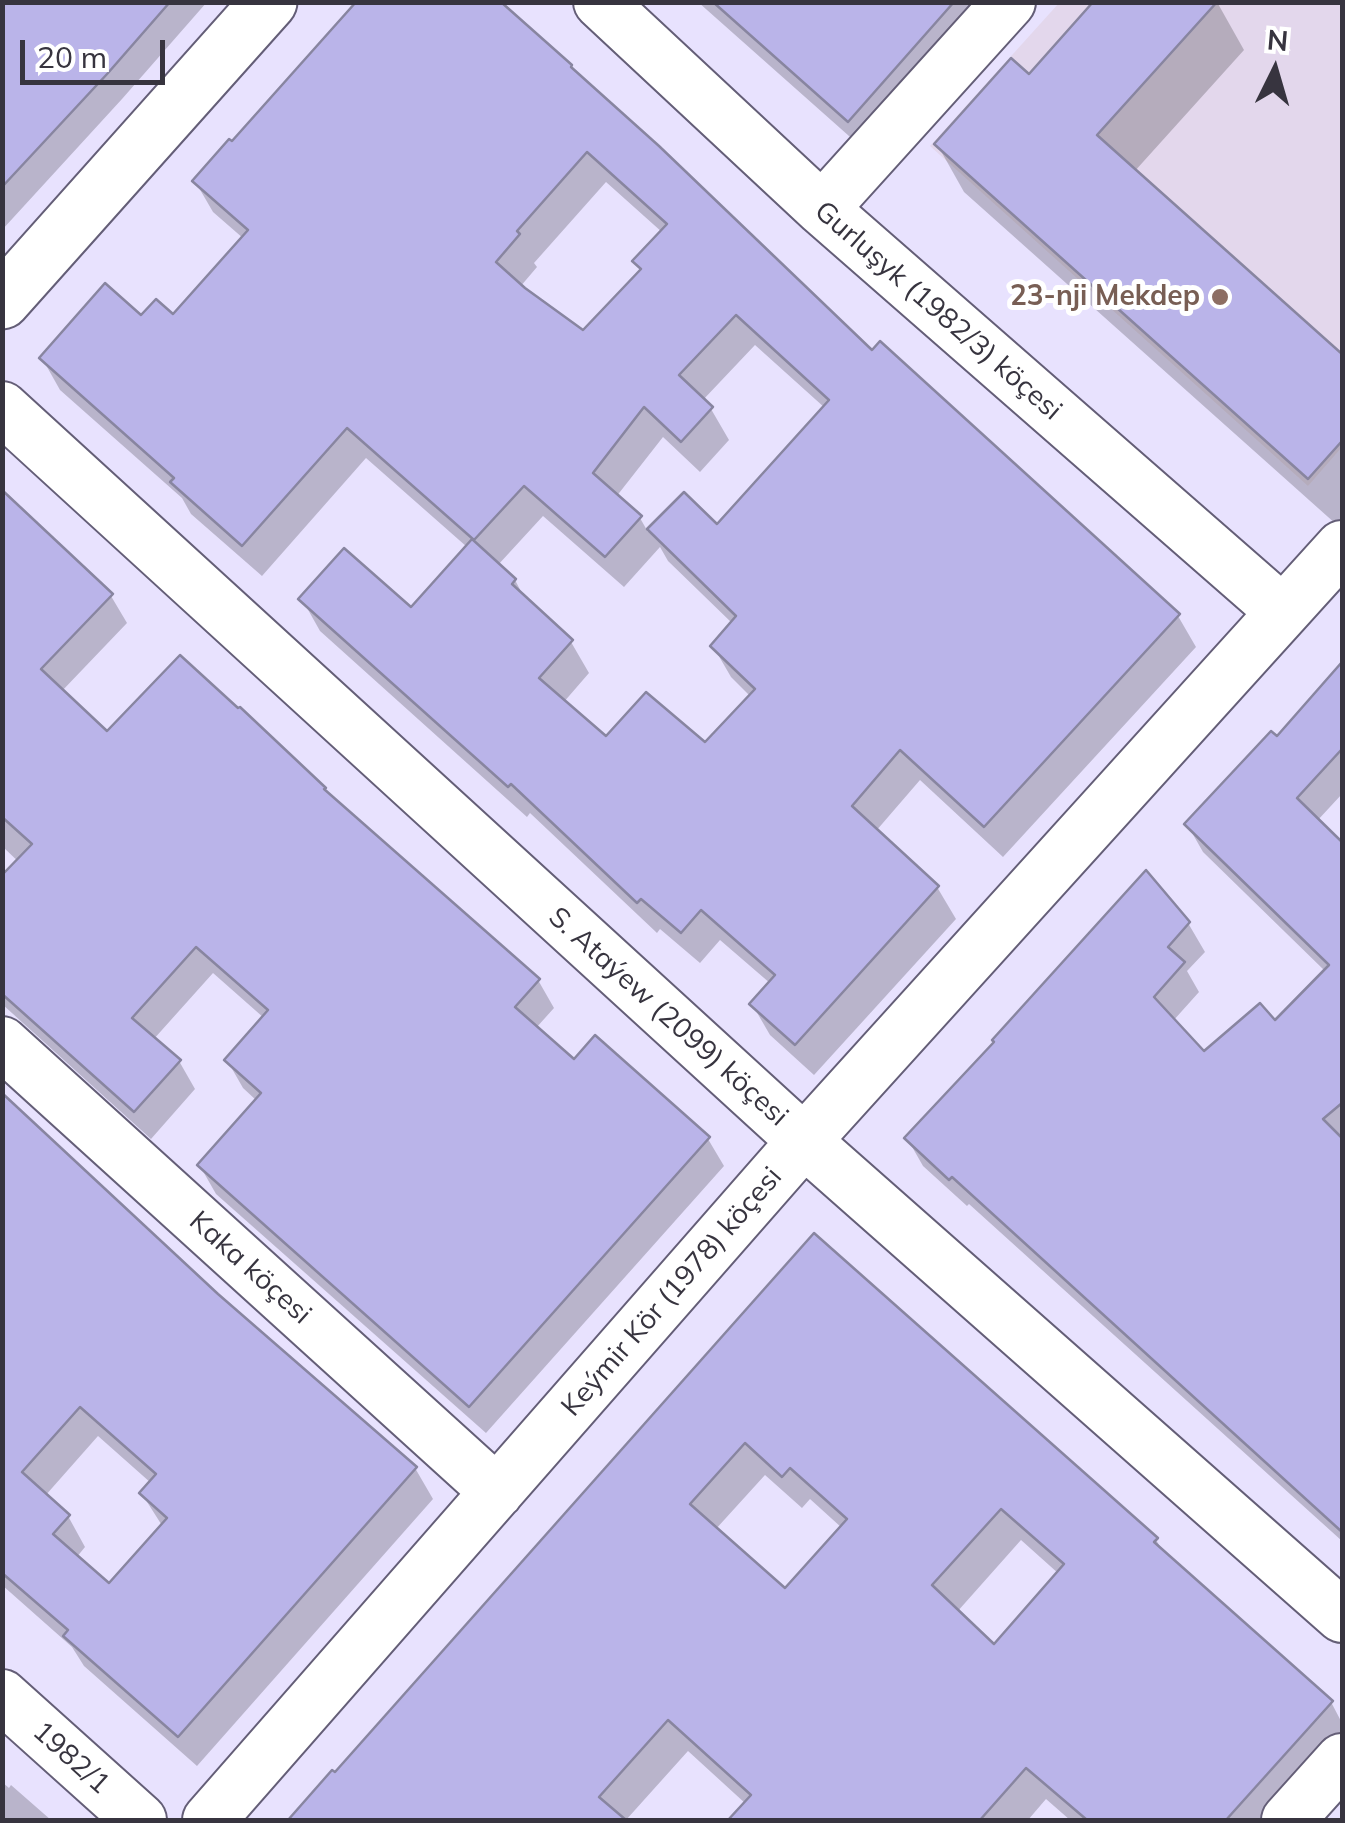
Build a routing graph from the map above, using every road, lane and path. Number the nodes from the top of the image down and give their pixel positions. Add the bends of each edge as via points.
1 (269, 2) edge
2 (600, 2) edge
3 (1008, 2) edge
4 (822, 209) junction
5 (2, 300) edge
6 (2, 408) edge
7 (1342, 547) edge
8 (1283, 612) junction
9 (2, 1043) edge
10 (804, 1141) junction
11 (497, 1492) junction
12 (1342, 1616) edge
13 (2, 1696) edge
14 (1342, 1760) edge
15 (140, 1820) edge
16 (209, 1820) edge
17 (1288, 1820) edge

1 - 5 street
2 - 4 street, Gurluşyk (1982/3) köçesi
3 - 4 street
4 - 8 street, Gurluşyk (1982/3) köçesi
6 - 10 street, S. Ataýew (2099) köçesi
7 - 8 street, Keýmir Kör (1978) köçesi
8 - 10 street, Keýmir Kör (1978) köçesi
9 - 11 street, Kaka köçesi
10 - 11 street, Keýmir Kör (1978) köçesi
10 - 12 street, S. Ataýew (2099) köçesi
11 - 16 street, Keýmir Kör (1978) köçesi
13 - 15 street, 1982/1
14 - 17 street

